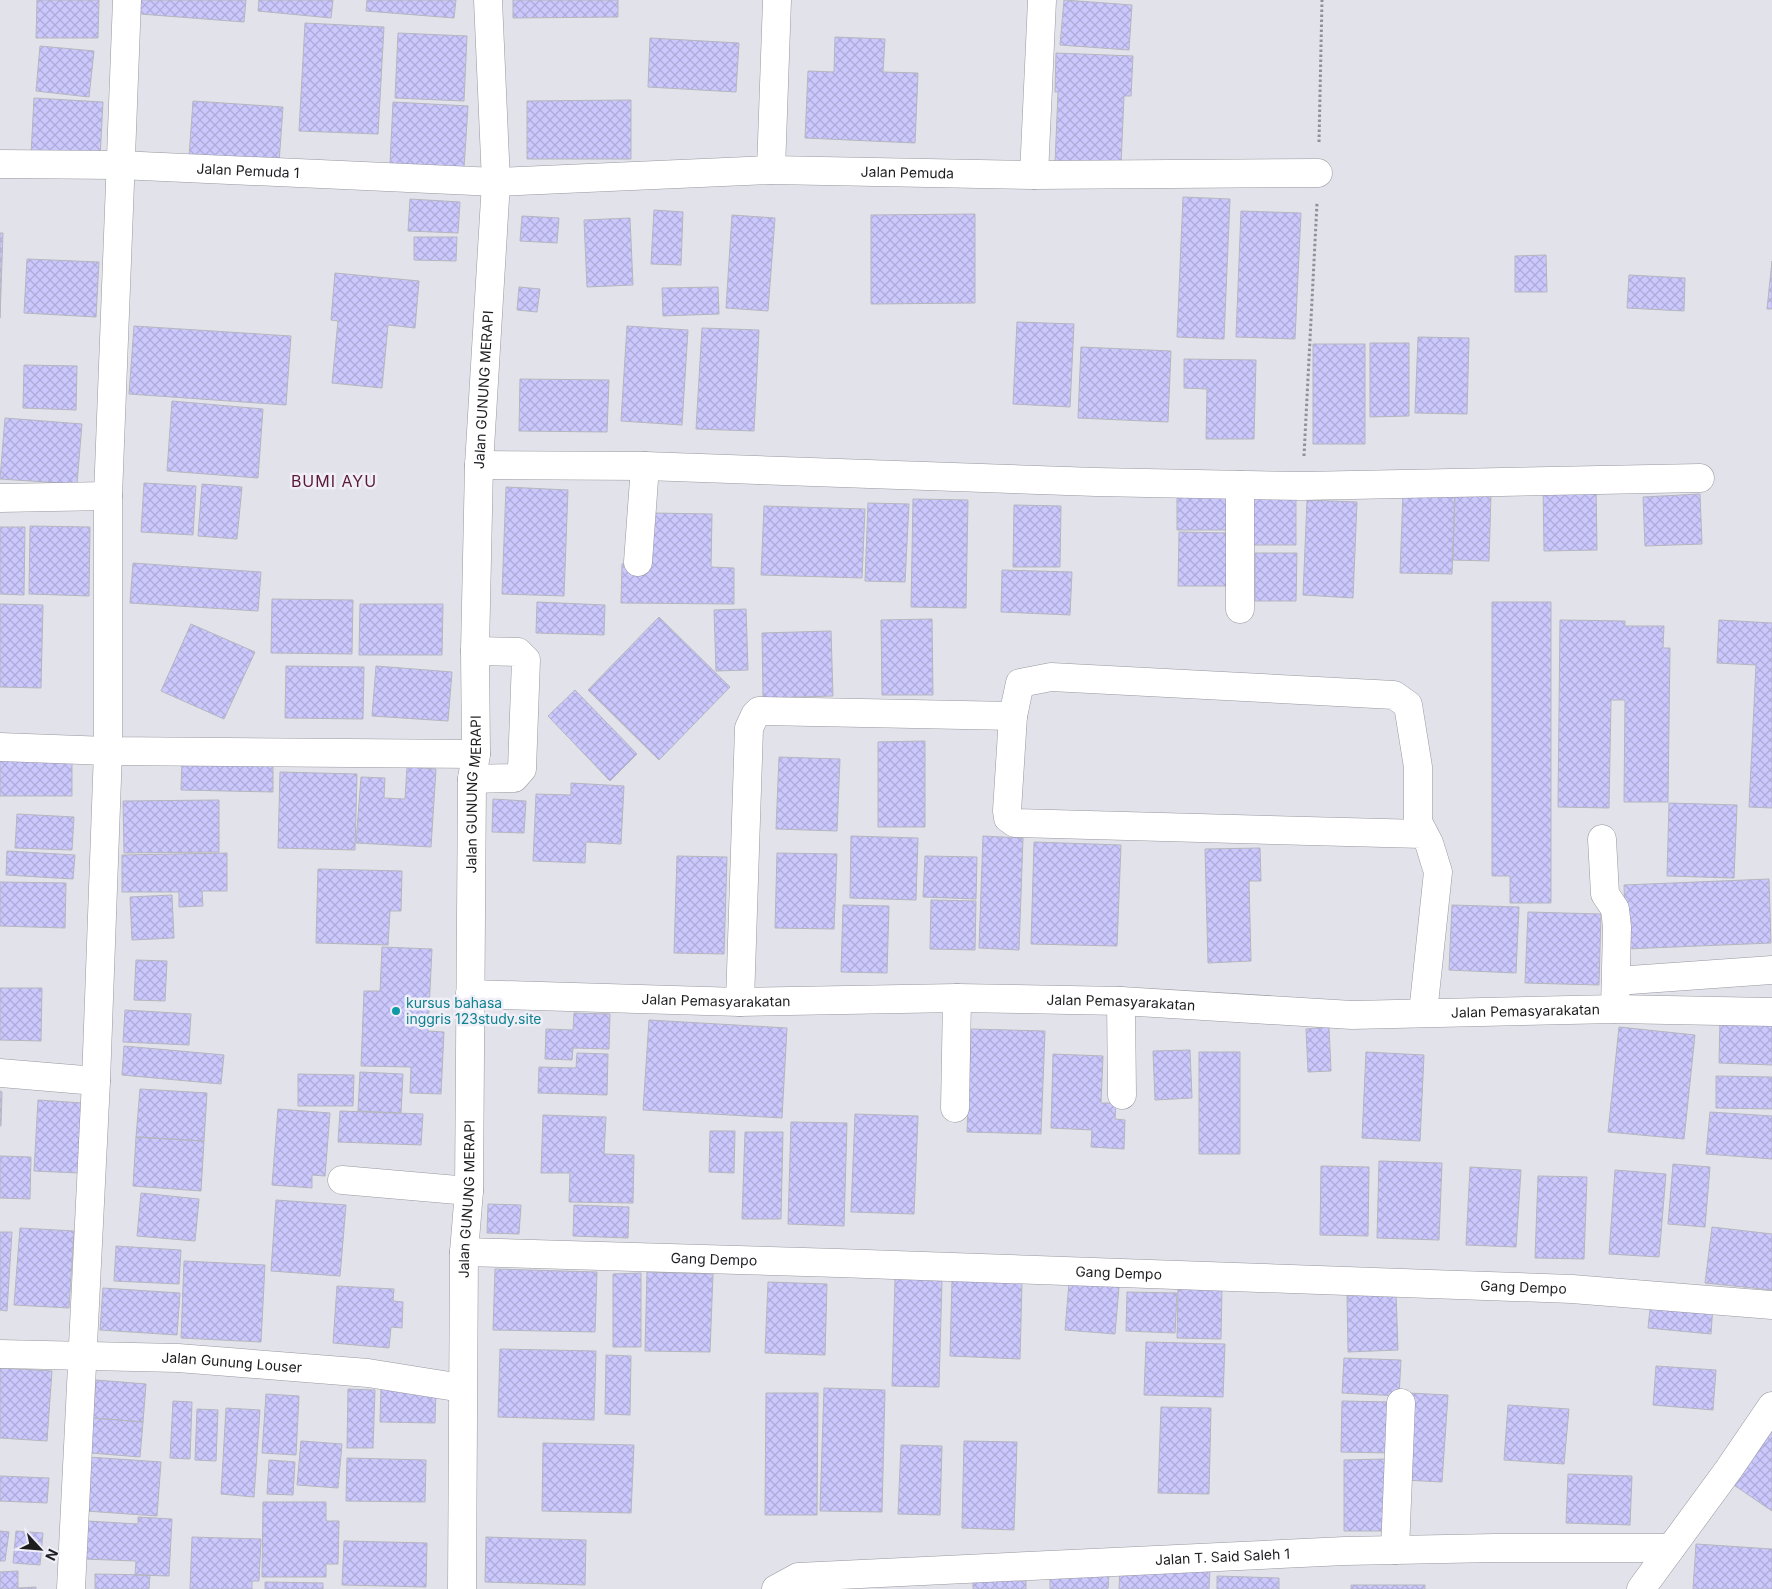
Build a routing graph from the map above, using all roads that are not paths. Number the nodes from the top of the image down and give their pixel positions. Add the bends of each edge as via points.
1 (127, 0) edge
2 (488, 0) edge
3 (777, 0) edge
4 (1042, 0) edge
5 (0, 164) edge
6 (119, 165) junction
7 (771, 170) junction
8 (1318, 173) road end
9 (1034, 176) junction
10 (496, 182) junction
11 (479, 465) junction
12 (645, 466) junction
13 (1700, 478) dead end
14 (1240, 485) junction
15 (108, 496) junction
16 (0, 498) edge
17 (638, 562) dead end
18 (1240, 609) dead end
19 (475, 651) junction
20 (1013, 716) junction
21 (0, 747) edge
22 (108, 751) junction
23 (474, 767) junction
24 (1422, 834) junction
25 (1602, 839) dead end
26 (1772, 970) edge
27 (1616, 981) junction
28 (470, 994) junction
29 (957, 998) junction
30 (1121, 1001) junction
31 (740, 1002) junction
32 (1615, 1009) junction
33 (1772, 1012) edge
34 (1424, 1013) junction
35 (0, 1074) edge
36 (96, 1081) junction
37 (1122, 1095) dead end
38 (955, 1108) dead end
39 (342, 1180) dead end
40 (469, 1191) junction
41 (464, 1252) junction
42 (1772, 1306) edge
43 (0, 1354) edge
44 (83, 1357) junction
45 (462, 1388) junction
46 (1401, 1403) dead end
47 (1772, 1406) edge
48 (1671, 1548) junction
49 (1395, 1550) junction
50 (791, 1585) edge
51 (70, 1589) edge
52 (462, 1589) edge
53 (1641, 1589) edge

1 - 6 street
2 - 10 street, Jalan GUNUNG MERAPI
3 - 7 street
4 - 9 street
5 - 6 street, Jalan Pemuda 1
6 - 10 street, Jalan Pemuda 1
6 - 15 street
7 - 9 street, Jalan Pemuda
7 - 10 street, Jalan Pemuda
8 - 9 street, Jalan Pemuda
10 - 11 street, Jalan GUNUNG MERAPI
11 - 12 street
11 - 19 street, Jalan GUNUNG MERAPI
12 - 14 street
12 - 17 street
13 - 14 street
14 - 18 street
15 - 16 street
15 - 22 street
19 - 23 street, Jalan GUNUNG MERAPI
19 - 23 street via 518,652 526,660 522,770 514,778
20 - 24 street via 1007,811 1008,818 1015,823
20 - 24 street via 1020,683 1051,677 1394,695 1408,705 1413,727 1418,767 1418,822
20 - 31 street via 760,711 755,714 749,735
21 - 22 street
22 - 23 street
22 - 36 street
23 - 28 street, Jalan GUNUNG MERAPI
24 - 34 street via 1429,843 1438,872
25 - 27 street via 1605,894 1615,909 1617,927
26 - 27 street
27 - 32 street
28 - 31 street, Jalan Pemasyarakatan
28 - 40 street, Jalan GUNUNG MERAPI
29 - 30 street, Jalan Pemasyarakatan
29 - 31 street, Jalan Pemasyarakatan
29 - 38 street
30 - 34 street, Jalan Pemasyarakatan via 1352,1015
30 - 37 street
32 - 33 street, Jalan Pemasyarakatan
32 - 34 street, Jalan Pemasyarakatan
35 - 36 street
36 - 44 street
39 - 40 street
40 - 41 street, Jalan GUNUNG MERAPI
41 - 42 street, Gang Dempo via 1572,1289
41 - 45 street, Jalan GUNUNG MERAPI
43 - 44 street, Jalan Gunung Louser
44 - 45 street, Jalan Gunung Louser via 178,1358 368,1373
44 - 51 street
45 - 52 street, Jalan GUNUNG MERAPI
46 - 49 street
47 - 48 street
48 - 49 street, Jalan T. Said Saleh 1
48 - 53 street
49 - 50 street, Jalan T. Said Saleh 1

